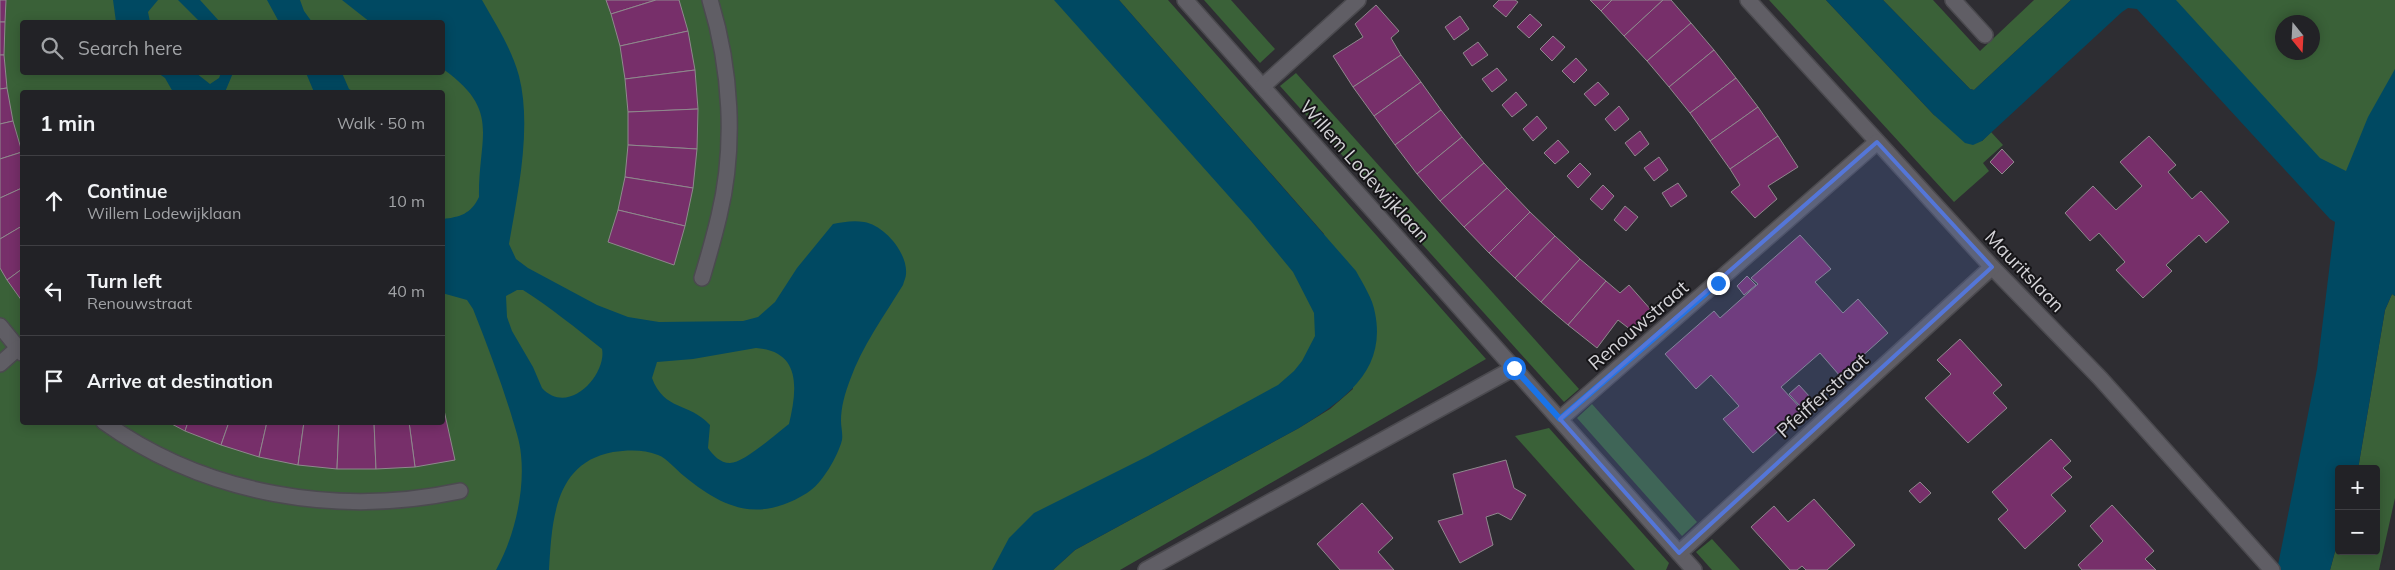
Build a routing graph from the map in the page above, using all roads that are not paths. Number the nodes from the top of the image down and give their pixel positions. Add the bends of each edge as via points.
1 (710, 0) edge
2 (1185, 0) edge
3 (1358, 0) edge
4 (1748, 0) edge
5 (1953, 0) edge
6 (1985, 35) dead end
7 (1263, 86) junction
8 (1877, 142) junction
9 (1992, 267) junction
10 (702, 278) dead end
11 (0, 326) edge
12 (20, 351) edge
13 (0, 364) edge
14 (1514, 368) junction
15 (1560, 419) junction
16 (109, 425) edge
17 (460, 491) dead end
18 (1679, 553) junction
19 (2268, 566) edge
20 (1146, 570) edge
21 (1694, 570) edge

1 - 10 street via 728,95 727,169 720,214
2 - 7 street, Willem Lodewijklaan
3 - 7 street
4 - 8 street, Mauritslaan
5 - 6 street
7 - 14 street, Willem Lodewijklaan
8 - 9 street, Mauritslaan
8 - 15 street, Renouwstraat
9 - 18 street, Pfeifferstraat
9 - 19 street, Mauritslaan via 2100,378
11 - 12 street
12 - 13 street
14 - 15 street, Willem Lodewijklaan
14 - 20 street
15 - 18 street, Willem Lodewijklaan
16 - 17 street via 172,462 231,484 296,498 382,502 424,499
18 - 21 street, Willem Lodewijklaan

